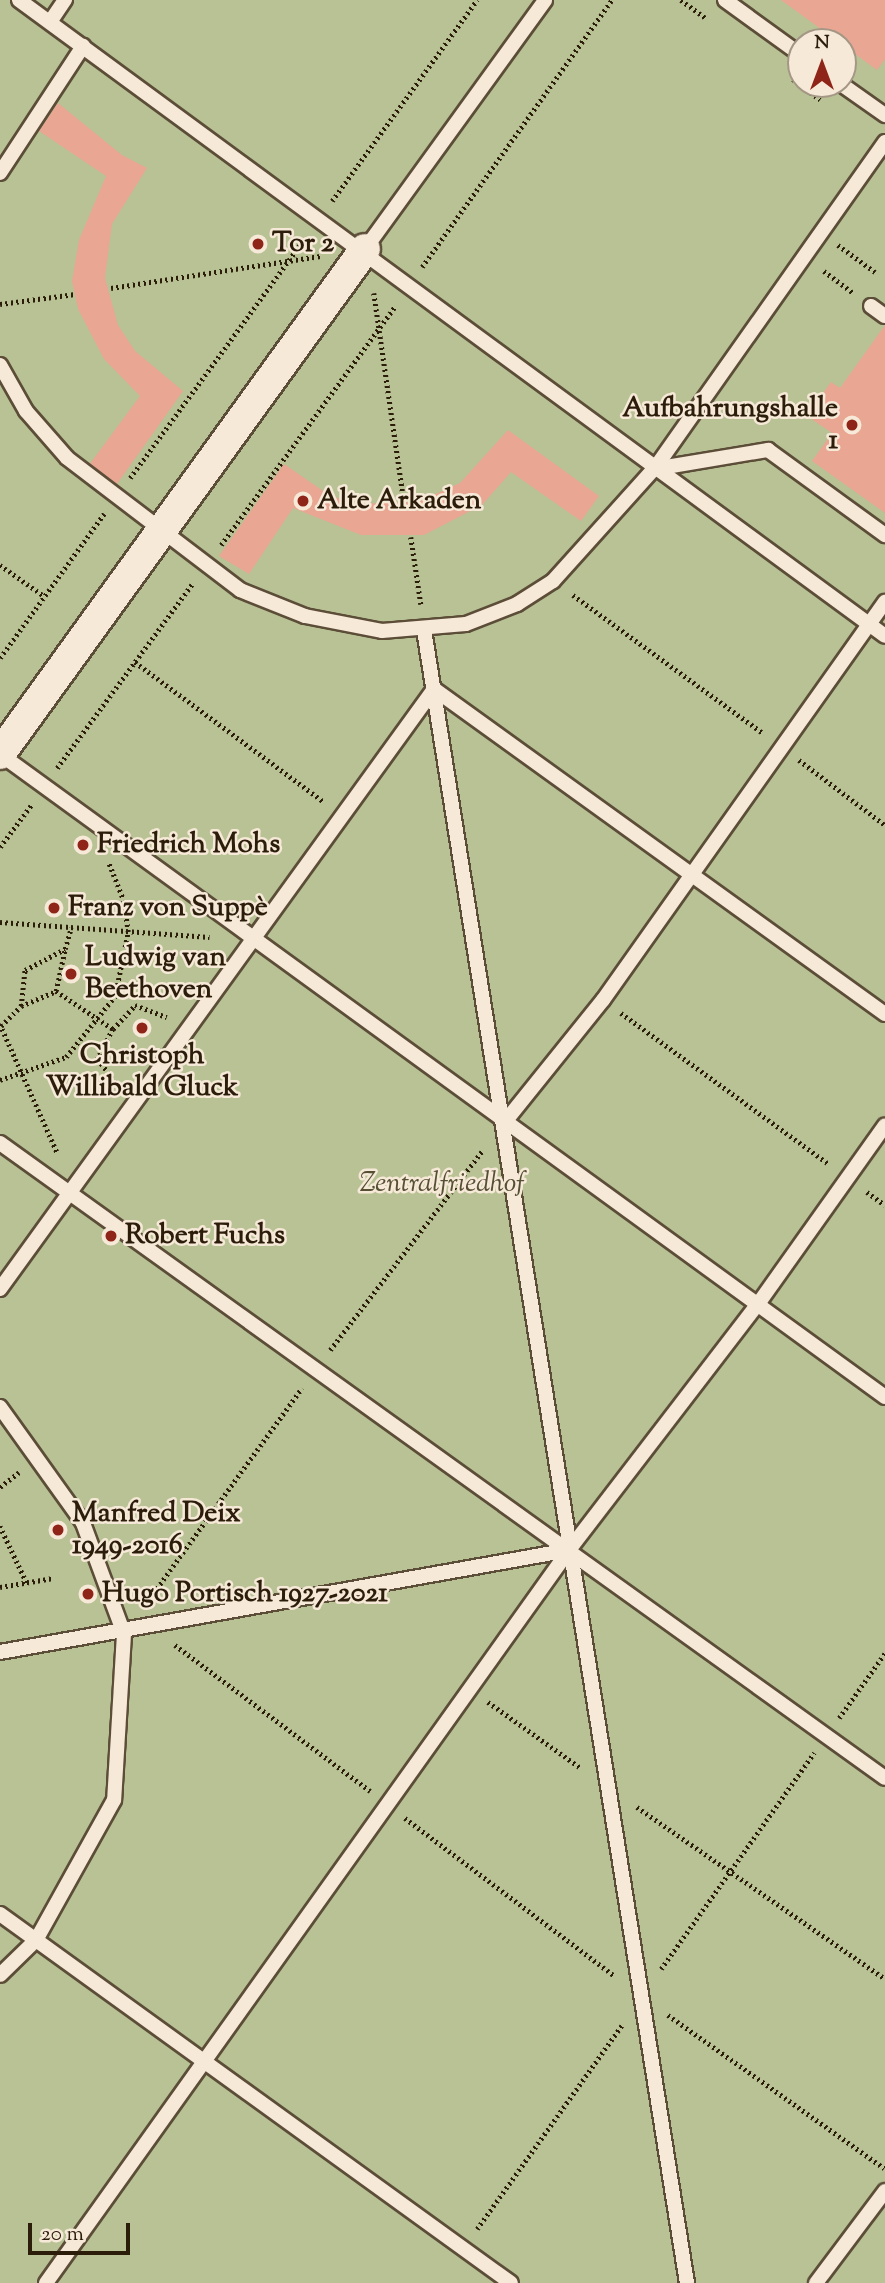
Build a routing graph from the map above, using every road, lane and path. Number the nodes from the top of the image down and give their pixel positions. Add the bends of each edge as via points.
1 (19, 0) edge
2 (65, 0) edge
3 (477, 0) edge
4 (545, 0) edge
5 (612, 0) edge
6 (725, 0) edge
7 (50, 22) junction
8 (787, 45) edge
9 (83, 46) junction
10 (857, 95) edge
11 (885, 116) edge
12 (885, 142) edge
13 (0, 173) edge
14 (320, 217) junction
15 (821, 233) junction
16 (365, 249) junction
17 (286, 262) junction
18 (875, 272) dead end
19 (830, 275) dead end
20 (410, 284) junction
21 (111, 288) dead end
22 (75, 294) dead end
23 (856, 295) dead end
24 (0, 304) edge
25 (871, 306) dead end
26 (885, 316) edge
27 (380, 326) junction
28 (0, 365) edge
29 (654, 469) junction
30 (115, 499) junction
31 (404, 500) dead end
32 (160, 533) junction
33 (885, 535) edge
34 (411, 537) dead end
35 (0, 565) edge
36 (206, 565) junction
37 (553, 581) junction
38 (44, 596) junction
39 (885, 602) edge
40 (869, 625) junction
41 (424, 630) junction
42 (885, 636) edge
43 (0, 658) edge
44 (135, 662) junction
45 (434, 689) junction
46 (783, 747) junction
47 (0, 754) edge
48 (44, 786) junction
49 (342, 815) junction
50 (90, 821) junction
51 (885, 825) edge
52 (0, 847) edge
53 (692, 875) junction
54 (0, 922) edge
55 (71, 928) junction
56 (128, 932) junction
57 (250, 940) junction
58 (65, 949) junction
59 (56, 991) junction
60 (603, 1000) junction
61 (21, 1006) junction
62 (885, 1014) edge
63 (97, 1023) junction
64 (0, 1025) edge
65 (186, 1029) junction
66 (113, 1030) junction
67 (23, 1077) junction
68 (0, 1080) edge
69 (137, 1096) junction
70 (504, 1123) junction
71 (885, 1125) edge
72 (0, 1143) edge
73 (848, 1178) junction
74 (68, 1192) junction
75 (885, 1205) edge
76 (0, 1289) edge
77 (758, 1304) junction
78 (885, 1397) edge
79 (0, 1407) edge
80 (0, 1526) edge
81 (569, 1550) junction
82 (53, 1578) dead end
83 (27, 1583) junction
84 (0, 1587) edge
85 (152, 1628) junction
86 (124, 1634) junction
87 (0, 1652) edge
88 (885, 1653) edge
89 (470, 1689) junction
90 (826, 1736) junction
91 (885, 1779) edge
92 (607, 1786) junction
93 (389, 1806) junction
94 (729, 1873) junction
95 (0, 1914) edge
96 (36, 1940) junction
97 (0, 1975) edge
98 (885, 1979) edge
99 (642, 1996) junction
100 (206, 2065) junction
101 (885, 2169) edge
102 (885, 2190) edge
103 (463, 2249) junction
104 (46, 2283) edge
105 (511, 2283) edge
106 (687, 2283) edge
107 (816, 2283) edge

1 - 7 lane
2 - 7 lane
3 - 14 path
4 - 16 lane
5 - 20 path
6 - 8 lane
7 - 9 lane
9 - 13 lane
9 - 14 lane
10 - 11 lane
12 - 15 lane
14 - 16 lane
14 - 17 path
15 - 18 path
15 - 29 lane
16 - 17 path
16 - 20 lane
16 - 27 path
16 - 32 street
17 - 21 path
17 - 30 path
19 - 23 path
20 - 27 path
20 - 29 lane
22 - 24 path
25 - 26 lane
27 - 31 path
27 - 36 path
28 - 30 lane via 26,411 66,458
29 - 33 lane via 768,450
29 - 37 lane
29 - 40 lane
30 - 32 lane
30 - 38 path
32 - 36 lane
32 - 47 street
34 - 41 path
35 - 38 path
36 - 41 lane via 240,590 305,615 382,631
36 - 44 path
37 - 41 lane via 466,624
37 - 46 path
38 - 43 path
39 - 40 lane
40 - 42 lane
40 - 46 lane
41 - 45 lane
44 - 48 path
44 - 49 path
45 - 49 lane
45 - 53 lane
45 - 70 lane
46 - 51 path
46 - 53 lane
47 - 48 lane
48 - 50 lane
48 - 52 path
49 - 57 lane
50 - 56 path via 124,902
50 - 57 lane
53 - 60 lane
53 - 62 lane
54 - 55 path
55 - 56 path
55 - 58 path
56 - 57 path
56 - 63 path via 115,996
57 - 65 lane
57 - 70 lane
58 - 59 path
58 - 61 path via 25,970
59 - 61 path
59 - 63 path
60 - 70 lane
60 - 73 path
61 - 64 path
63 - 66 path
63 - 67 path via 66,1057
64 - 67 path
65 - 66 path via 141,1004
65 - 69 lane
66 - 69 path via 98,1059 100,1069
67 - 68 path
67 - 74 path
69 - 74 lane
70 - 77 lane
70 - 81 lane
71 - 73 lane
72 - 74 lane
73 - 75 path
73 - 77 lane
74 - 76 lane
74 - 81 lane
77 - 78 lane
77 - 81 lane
79 - 86 lane via 83,1523
80 - 83 path
81 - 85 lane
81 - 89 lane
81 - 90 lane
81 - 92 lane
82 - 83 path
83 - 84 path
85 - 86 lane
85 - 93 path
86 - 87 lane
86 - 96 lane via 114,1800
88 - 90 path
89 - 92 path
89 - 93 lane
90 - 91 lane
90 - 94 path
92 - 94 path
92 - 99 lane
93 - 99 path
93 - 100 lane
94 - 98 path
94 - 99 path
95 - 96 lane
96 - 97 lane
96 - 100 lane
99 - 101 path
99 - 103 path
99 - 106 lane
100 - 103 lane
100 - 104 lane
102 - 107 lane
103 - 105 lane

